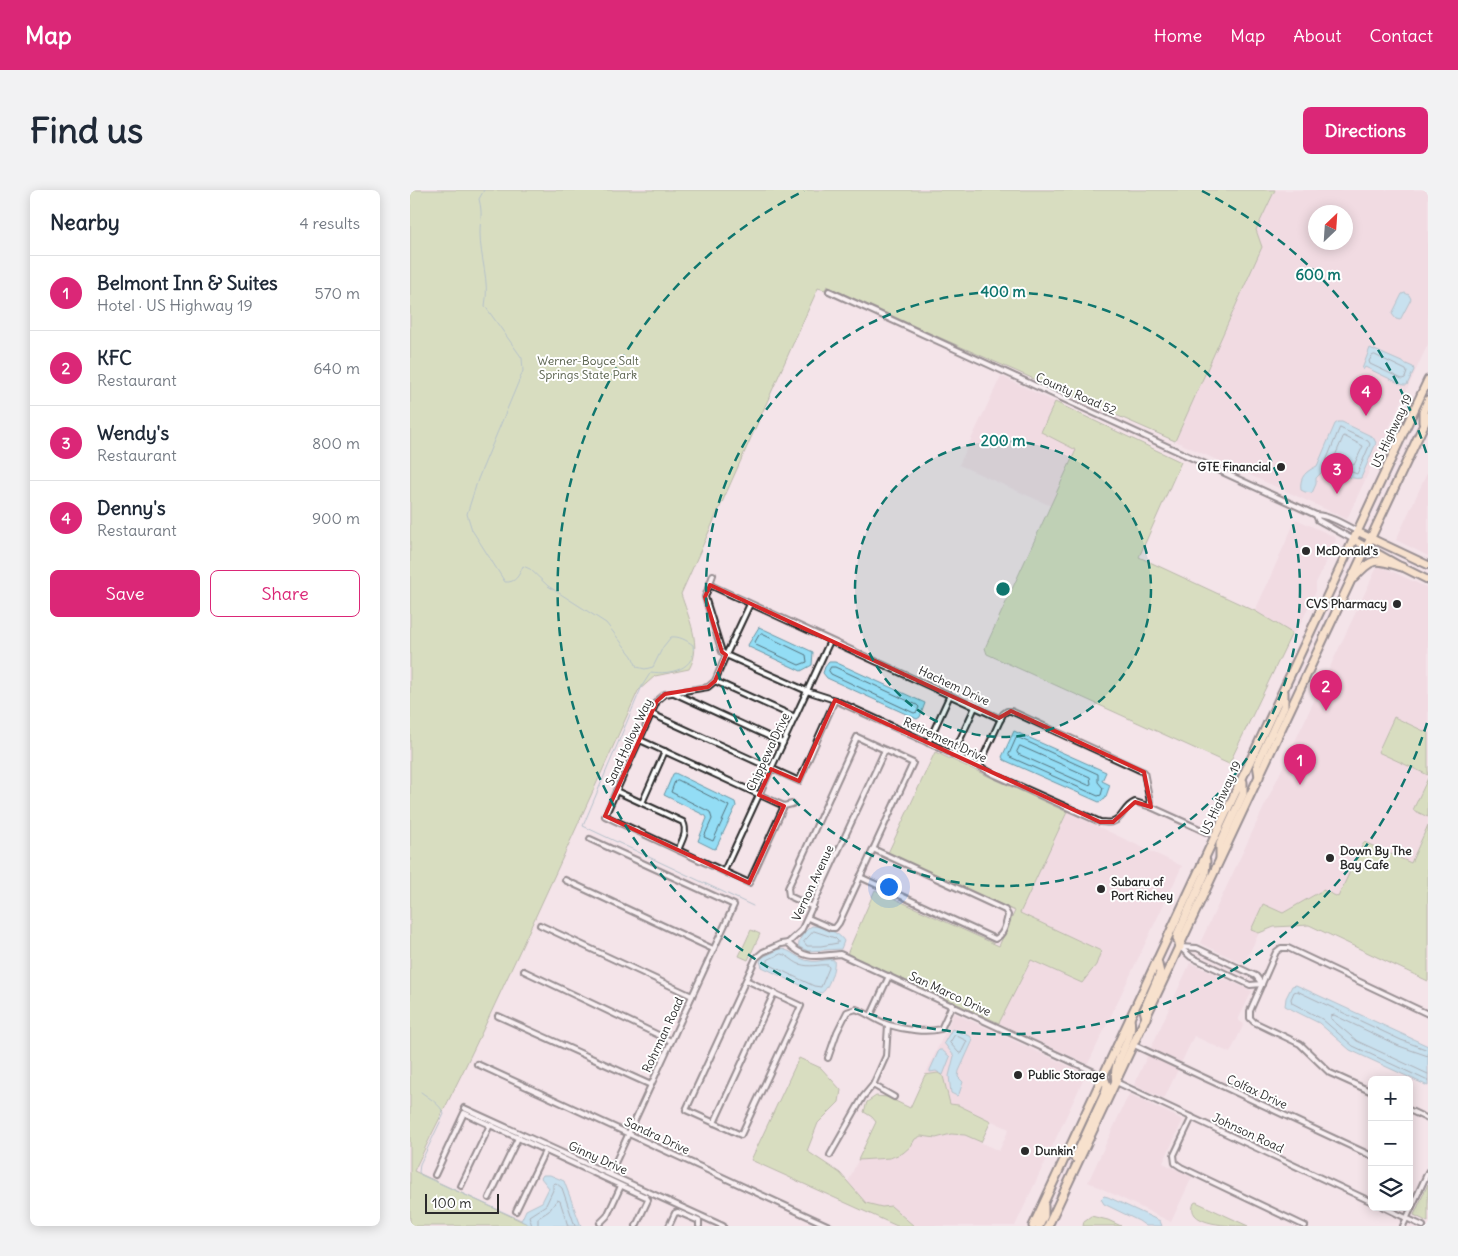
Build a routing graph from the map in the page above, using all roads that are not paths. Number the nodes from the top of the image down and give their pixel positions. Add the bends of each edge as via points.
1 (828, 291) dead end
2 (1428, 380) edge
3 (1428, 400) edge
4 (1428, 416) edge
5 (1424, 425) junction
6 (1316, 515) junction
7 (1358, 532) junction
8 (1371, 538) junction
9 (1354, 540) junction
10 (1366, 547) junction
11 (1428, 565) edge
12 (1402, 567) junction
13 (712, 575) dead end
14 (1428, 580) edge
15 (1349, 584) junction
16 (710, 585) junction
17 (750, 604) junction
18 (830, 641) junction
19 (726, 655) junction
20 (715, 681) junction
21 (1284, 689) junction
22 (807, 691) junction
23 (674, 693) junction
24 (950, 695) junction
25 (835, 700) junction
26 (975, 707) junction
27 (652, 714) junction
28 (795, 718) junction
29 (1000, 719) junction
30 (640, 740) junction
31 (783, 743) junction
32 (928, 743) junction
33 (885, 750) junction
34 (665, 752) junction
35 (953, 754) junction
36 (979, 766) junction
37 (771, 769) junction
38 (1259, 777) junction
39 (1243, 778) junction
40 (616, 791) junction
41 (759, 795) junction
42 (642, 803) junction
43 (792, 804) dead end
44 (784, 806) junction
45 (1151, 807) junction
46 (1215, 836) junction
47 (590, 839) dead end
48 (873, 849) junction
49 (678, 850) junction
50 (1206, 856) junction
51 (1220, 861) junction
52 (724, 871) junction
53 (860, 877) junction
54 (565, 880) dead end
55 (813, 907) junction
56 (808, 918) junction
57 (540, 925) dead end
58 (788, 943) junction
59 (1180, 947) junction
60 (713, 949) junction
61 (1158, 960) junction
62 (524, 972) dead end
63 (889, 976) junction
64 (746, 980) junction
65 (1262, 984) junction
66 (774, 993) junction
67 (692, 996) junction
68 (952, 1006) junction
69 (1428, 1014) edge
70 (871, 1015) junction
71 (498, 1016) dead end
72 (1130, 1019) junction
73 (1146, 1019) junction
74 (888, 1025) junction
75 (671, 1041) junction
76 (1134, 1045) junction
77 (828, 1058) dead end
78 (478, 1064) dead end
79 (1103, 1076) junction
80 (1116, 1082) junction
81 (651, 1085) junction
82 (873, 1085) junction
83 (1368, 1090) edge
84 (894, 1097) dead end
85 (464, 1108) dead end
86 (1413, 1112) edge
87 (1192, 1117) junction
88 (1428, 1118) edge
89 (714, 1123) junction
90 (490, 1125) junction
91 (629, 1134) junction
92 (518, 1138) junction
93 (545, 1151) junction
94 (1368, 1154) edge
95 (830, 1155) dead end
96 (1428, 1172) edge
97 (435, 1174) dead end
98 (610, 1174) junction
99 (1069, 1182) junction
100 (461, 1186) dead end
101 (621, 1186) junction
102 (489, 1198) dead end
103 (1368, 1200) edge
104 (1044, 1203) junction
105 (516, 1211) dead end
106 (1392, 1211) edge
107 (1407, 1218) junction
108 (600, 1223) dead end
109 (700, 1224) edge
110 (636, 1226) edge
111 (669, 1226) edge
112 (723, 1226) edge
113 (829, 1226) edge
114 (1033, 1226) edge
115 (1040, 1226) edge
116 (1048, 1226) edge
117 (1305, 1226) edge
118 (1403, 1226) edge
119 (1423, 1226) edge

1 - 6 street, County Road 52
2 - 7 highway, US Highway 19
3 - 5 highway
4 - 5 highway, US Highway 19
5 - 8 highway, US Highway 19
6 - 7 street, County Road 52 via 1323,515
6 - 9 street, County Road 52 via 1318,520
7 - 8 main road
7 - 9 highway, US Highway 19
8 - 10 highway, US Highway 19
8 - 11 main road
9 - 10 main road
9 - 21 highway, US Highway 19
10 - 12 main road
10 - 15 highway, US Highway 19
12 - 14 main road
12 - 15 highway via 1382,561 1372,562 1366,564
13 - 16 street
15 - 38 highway, US Highway 19
16 - 17 street, Hachem Drive
16 - 19 street via 705,597 722,652
17 - 18 street, Hachem Drive
17 - 19 street
18 - 22 street, Chippewa Drive
18 - 24 street, Hachem Drive
19 - 20 street
19 - 22 street, Retirement Drive
20 - 23 street, Sand Hollow Way via 708,687
20 - 28 street
21 - 38 highway via 1284,706 1257,764
21 - 39 highway, US Highway 19
22 - 25 street, Retirement Drive
22 - 28 street, Chippewa Drive
23 - 27 street, Sand Hollow Way via 665,694 657,701
23 - 31 street
24 - 26 street, Hachem Drive
24 - 32 street
25 - 32 street, Retirement Drive
25 - 37 street via 799,781
26 - 29 street, Hachem Drive
26 - 35 street
27 - 30 street, Sand Hollow Way
27 - 37 street
28 - 31 street, Chippewa Drive
29 - 36 street
29 - 45 street, Hachem Drive via 1006,711 1011,711 1144,772
30 - 34 street
30 - 40 street, Sand Hollow Way
31 - 37 street, Chippewa Drive
32 - 35 street, Retirement Drive
33 - 48 street via 912,763
33 - 55 street, Vernon Avenue
33 - 55 street via 857,737 788,888 789,896
34 - 41 street
34 - 42 street
35 - 36 street, Retirement Drive
36 - 45 street, Retirement Drive via 1100,822 1114,822 1128,805 1135,802
37 - 41 street, Chippewa Drive
38 - 51 highway, US Highway 19
39 - 46 highway, US Highway 19
39 - 51 highway via 1243,794 1220,844
40 - 42 street
40 - 49 street, Sand Hollow Way via 604,816
41 - 44 street
41 - 52 street, Chippewa Drive
42 - 49 street via 682,822 686,832
43 - 44 street
44 - 52 street via 749,883
45 - 46 street
46 - 50 highway, US Highway 19
47 - 60 street, Rohrman Road via 734,905
48 - 53 street
48 - 53 street via 1005,910 1008,915 1006,926 1000,937 995,939
49 - 52 street
50 - 59 highway via 1205,874 1176,938
50 - 61 highway, US Highway 19
51 - 59 highway, US Highway 19
53 - 56 street via 836,928
54 - 60 street
55 - 56 street, Vernon Avenue
56 - 58 street, Vernon Avenue via 801,931
57 - 67 street
58 - 63 street, San Marco Drive via 803,955 840,954
58 - 64 street, Vernon Avenue via 756,958
59 - 65 street via 1191,957 1250,985
59 - 65 street via 1197,948 1256,976
59 - 73 highway, US Highway 19
60 - 67 street, Rohrman Road
61 - 72 highway, US Highway 19
61 - 73 highway via 1160,973 1144,1010
62 - 75 street
63 - 68 street, San Marco Drive
63 - 70 street
64 - 66 street
64 - 89 street, Vernon Avenue via 686,1110
65 - 69 street via 1276,952 1288,948
65 - 83 street via 1250,1018 1300,1044 1330,1073
66 - 89 street
66 - 89 street via 801,1006 740,1135
67 - 75 street, Rohrman Road
68 - 74 street via 941,1029 932,1031
68 - 79 street, San Marco Drive
70 - 74 street
70 - 77 street via 856,1009 847,1012
71 - 81 street
72 - 79 highway, US Highway 19
72 - 80 highway via 1132,1028 1115,1068
73 - 76 highway, US Highway 19
74 - 82 street via 886,1056
75 - 81 street, Rohrman Road
76 - 80 highway, US Highway 19
76 - 94 street, Colfax Drive
78 - 91 street, Sandra Drive
79 - 99 highway via 1105,1093 1087,1130 1068,1177
79 - 104 highway, US Highway 19
80 - 87 street, Johnson Road
80 - 99 highway, US Highway 19
81 - 91 street, Rohrman Road
82 - 84 street
82 - 95 street
85 - 98 street, Ginny Drive
86 - 88 street
87 - 103 street, Johnson Road
87 - 117 street via 1174,1155 1176,1163
90 - 92 street
90 - 97 street via 464,1113
90 - 100 street
91 - 98 street, Rohrman Road
91 - 113 street, Sandra Drive
92 - 93 street
92 - 102 street
93 - 101 street
93 - 105 street
96 - 107 street
98 - 112 street, Ginny Drive
99 - 116 highway, US Highway 19
101 - 108 street via 607,1216
101 - 110 street via 648,1199
104 - 114 highway, US Highway 19
104 - 115 highway
106 - 107 street
107 - 118 street
107 - 119 street
109 - 111 street via 676,1212

